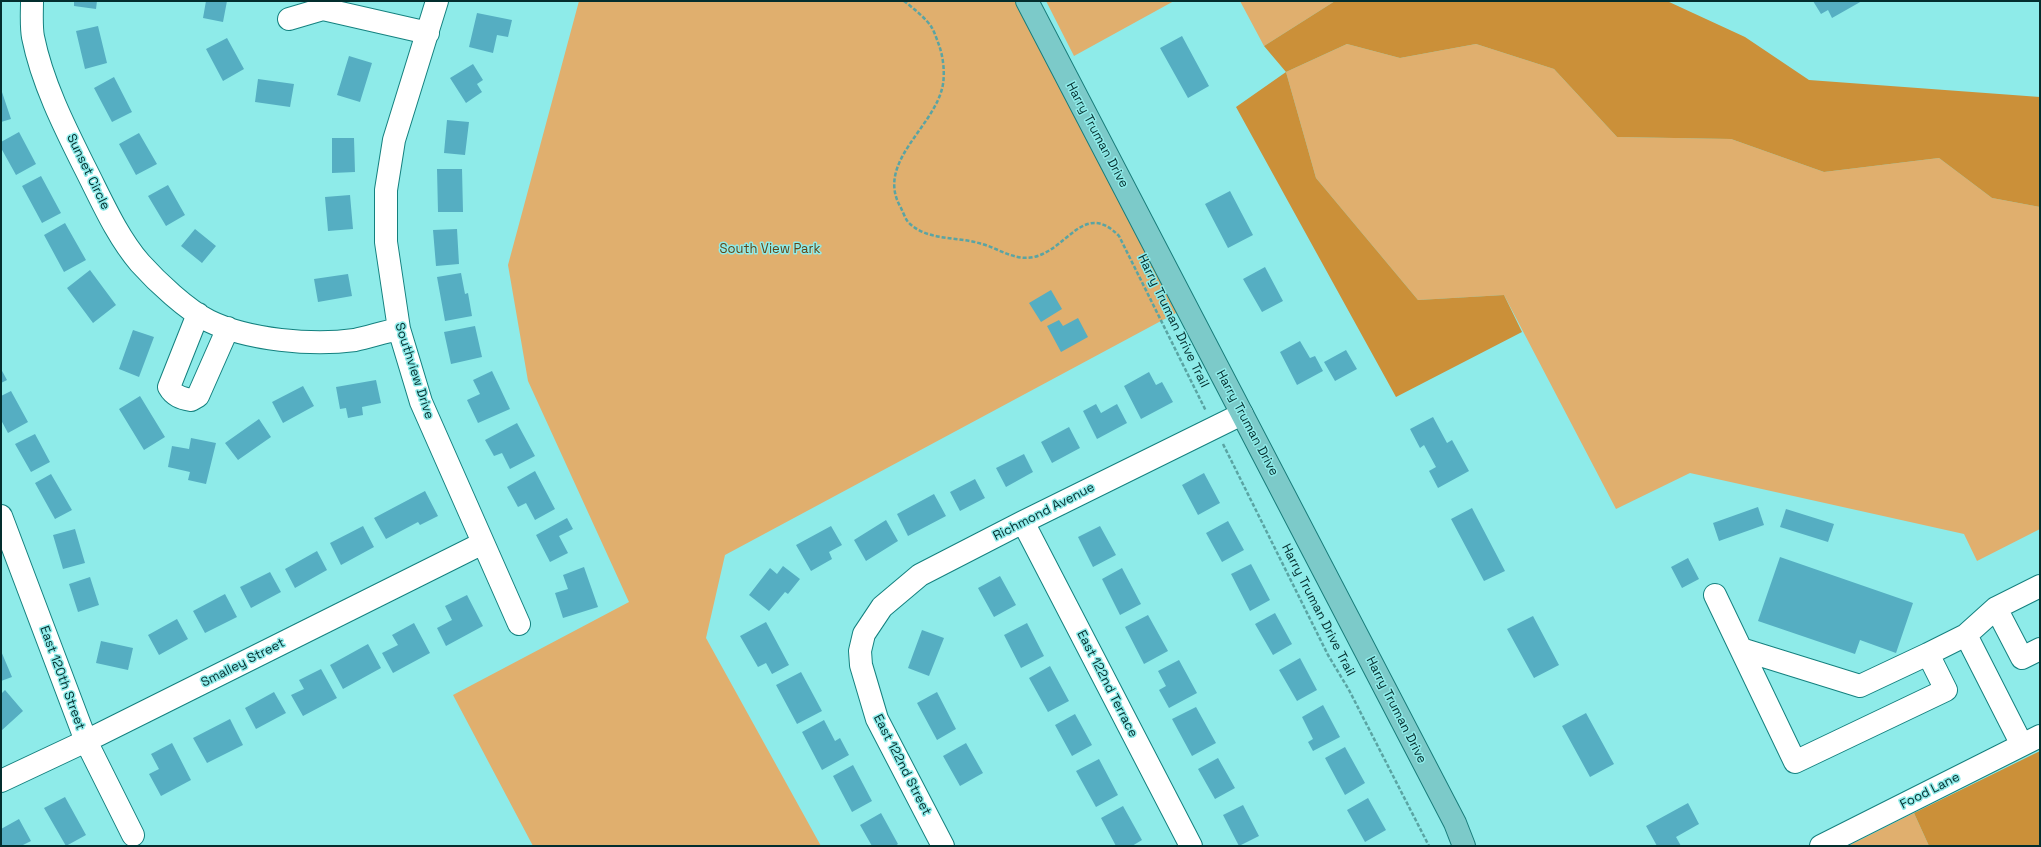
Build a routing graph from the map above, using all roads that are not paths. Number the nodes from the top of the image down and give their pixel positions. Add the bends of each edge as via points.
1 (32, 1) edge
2 (437, 1) edge
3 (1027, 1) edge
4 (288, 19) dead end
5 (428, 34) junction
6 (198, 314) junction
7 (228, 328) junction
8 (399, 329) junction
9 (1242, 414) junction
10 (1, 516) edge
11 (1023, 522) junction
12 (5, 538) edge
13 (483, 543) junction
14 (2040, 586) edge
15 (1715, 595) dead end
16 (1996, 608) junction
17 (519, 624) dead end
18 (864, 634) joint
19 (1966, 635) junction
20 (1741, 649) junction
21 (2040, 649) edge
22 (1928, 654) junction
23 (2031, 740) edge
24 (86, 742) junction
25 (1, 780) edge
26 (133, 836) dead end
27 (944, 846) edge
28 (1191, 846) edge
29 (1464, 846) edge
30 (1821, 846) edge

1 - 6 street, Sunset Circle via 33,36 45,78 71,141 114,226 140,262 185,306
2 - 5 street, Southview Drive
3 - 9 main road, Harry Truman Drive
4 - 5 street via 323,9
5 - 8 street, Southview Drive via 394,140 386,190 386,242
6 - 7 street, Sunset Circle
6 - 7 street via 169,387 173,394 179,397 191,400 198,396
7 - 8 street, Sunset Circle via 272,339 318,343 355,340
8 - 13 street, Southview Drive via 421,402
9 - 11 street, Richmond Avenue
9 - 29 main road, Harry Truman Drive via 1455,823
10 - 12 street, East 120th Street
11 - 18 street, Richmond Avenue via 920,575 882,607
11 - 28 street, East 122nd Terrace
12 - 24 street, East 120th Street
13 - 17 street, Southview Drive
13 - 24 street, Smalley Street
14 - 16 street
15 - 20 street
16 - 19 street
16 - 21 street via 2022,658
18 - 27 street, East 122nd Street via 860,651 861,665 877,719
19 - 22 street
19 - 23 street
20 - 22 street via 1860,686
20 - 22 street via 1795,762 1946,690
23 - 30 street, Food Lane
24 - 25 street, Smalley Street
24 - 26 street, East 120th Street

